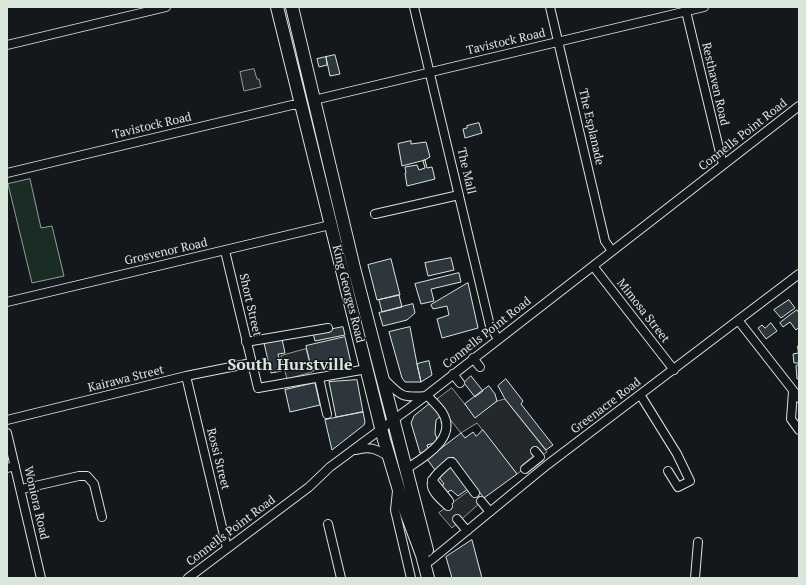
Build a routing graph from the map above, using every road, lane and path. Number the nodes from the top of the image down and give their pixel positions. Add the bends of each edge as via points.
1 (166, 7) edge
2 (277, 7) edge
3 (292, 7) edge
4 (414, 7) edge
5 (550, 7) edge
6 (704, 7) edge
7 (685, 9) edge
8 (559, 42) junction
9 (7, 45) edge
10 (430, 72) junction
11 (314, 100) junction
12 (302, 105) junction
13 (799, 106) edge
14 (723, 165) junction
15 (7, 173) edge
16 (459, 194) junction
17 (375, 214) dead end
18 (330, 224) junction
19 (225, 251) junction
20 (612, 251) junction
21 (593, 266) junction
22 (798, 277) edge
23 (7, 302) edge
24 (738, 320) junction
25 (328, 328) dead end
26 (498, 339) junction
27 (246, 342) junction
28 (473, 358) junction
29 (251, 363) junction
30 (480, 367) dead end
31 (366, 369) junction
32 (674, 370) junction
33 (453, 374) junction
34 (186, 376) junction
35 (319, 378) junction
36 (384, 379) junction
37 (460, 383) dead end
38 (794, 390) junction
39 (427, 396) junction
40 (640, 396) junction
41 (799, 398) edge
42 (327, 414) dead end
43 (7, 420) edge
44 (394, 420) junction
45 (382, 429) junction
46 (799, 430) edge
47 (7, 433) edge
48 (353, 451) junction
49 (390, 458) junction
50 (547, 465) junction
51 (11, 467) edge
52 (406, 469) junction
53 (668, 471) dead end
54 (532, 478) junction
55 (432, 480) dead end
56 (398, 485) junction
57 (22, 490) junction
58 (475, 493) dead end
59 (482, 501) dead end
60 (490, 512) junction
61 (102, 517) dead end
62 (457, 519) dead end
63 (328, 524) dead end
64 (467, 531) junction
65 (698, 542) dead end
66 (227, 548) junction
67 (430, 561) junction
68 (42, 578) edge
69 (188, 578) edge
70 (340, 578) edge
71 (411, 578) edge
72 (428, 578) edge
73 (434, 578) edge
74 (695, 578) edge

1 - 9 street
2 - 12 highway, King Georges Road
3 - 11 highway, King Georges Road
4 - 10 street, The Mall
5 - 8 street, The Esplanade
6 - 7 street, Tavistock Road
7 - 8 street, Tavistock Road
7 - 14 street, Resthaven Road
8 - 10 street, Tavistock Road
8 - 20 street, The Esplanade via 606,241
10 - 11 street, Tavistock Road
10 - 16 street, The Mall
11 - 36 highway, King Georges Road
12 - 15 street, Tavistock Road via 292,105
12 - 18 highway, King Georges Road
13 - 14 street, Connells Point Road
14 - 20 street, Connells Point Road
16 - 17 street
16 - 26 street, The Mall via 490,326
18 - 19 street, Grosvenor Road
18 - 31 highway, King Georges Road
19 - 23 street, Grosvenor Road
19 - 27 street, Short Street
20 - 21 street, Connells Point Road
21 - 26 street, Connells Point Road
21 - 32 street, Mimosa Street
22 - 24 street, Greenacre Road
24 - 32 street, Greenacre Road
24 - 38 street
25 - 27 street
26 - 28 street, Connells Point Road
27 - 29 street, Short Street
28 - 30 street
28 - 33 street, Connells Point Road
29 - 34 street, Kairawa Street
29 - 35 street, Short Street via 258,388
31 - 35 street
31 - 45 highway, King Georges Road
32 - 40 street, Greenacre Road
33 - 37 street
33 - 39 street, Connells Point Road
34 - 43 street, Kairawa Street
34 - 66 street, Rossi Street
35 - 42 street
36 - 39 street via 398,393 408,397
36 - 44 highway, King Georges Road
38 - 41 street
38 - 46 street via 790,419
39 - 44 street, Connells Point Road
39 - 52 street via 443,413 446,427 434,450
40 - 50 street, Greenacre Road
40 - 53 street via 678,454 690,480 678,487
44 - 45 street, Connells Point Road
44 - 52 highway, King Georges Road
45 - 48 street, Connells Point Road
45 - 49 highway, King Georges Road
47 - 51 street, Woniora Road
48 - 49 street via 365,447 376,448
48 - 66 street, Connells Point Road
49 - 56 highway, King Georges Road
50 - 54 street, Greenacre Road
50 - 54 street via 537,454 522,466
51 - 57 street, Woniora Road
52 - 67 highway, King Georges Road
54 - 60 street, Greenacre Road
55 - 58 street via 434,475 452,462
56 - 71 street via 395,510
56 - 72 highway, King Georges Road
57 - 61 street via 87,476 94,484
57 - 68 street, Woniora Road
59 - 60 street
60 - 64 street, Greenacre Road
62 - 64 street
63 - 70 street
64 - 67 street, Greenacre Road
65 - 74 street
66 - 69 street, Connells Point Road
67 - 73 highway, King Georges Road

